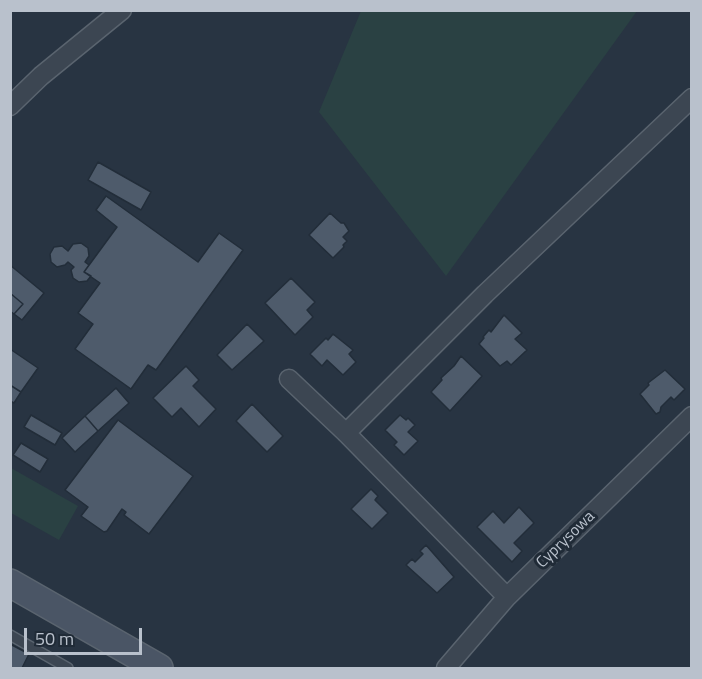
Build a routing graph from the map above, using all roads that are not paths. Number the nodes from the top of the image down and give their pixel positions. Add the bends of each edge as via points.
1 (122, 10) edge
2 (692, 98) edge
3 (10, 106) edge
4 (289, 378) dead end
5 (692, 416) edge
6 (346, 433) junction
7 (10, 583) edge
8 (507, 597) junction
9 (10, 635) edge
10 (68, 669) edge
11 (159, 669) edge
12 (446, 669) edge

1 - 3 street via 41,75
2 - 6 street via 485,294
4 - 6 street
5 - 8 street, Cyprysowa
6 - 8 street
7 - 11 street
8 - 12 street, Cyprysowa
9 - 10 lane

